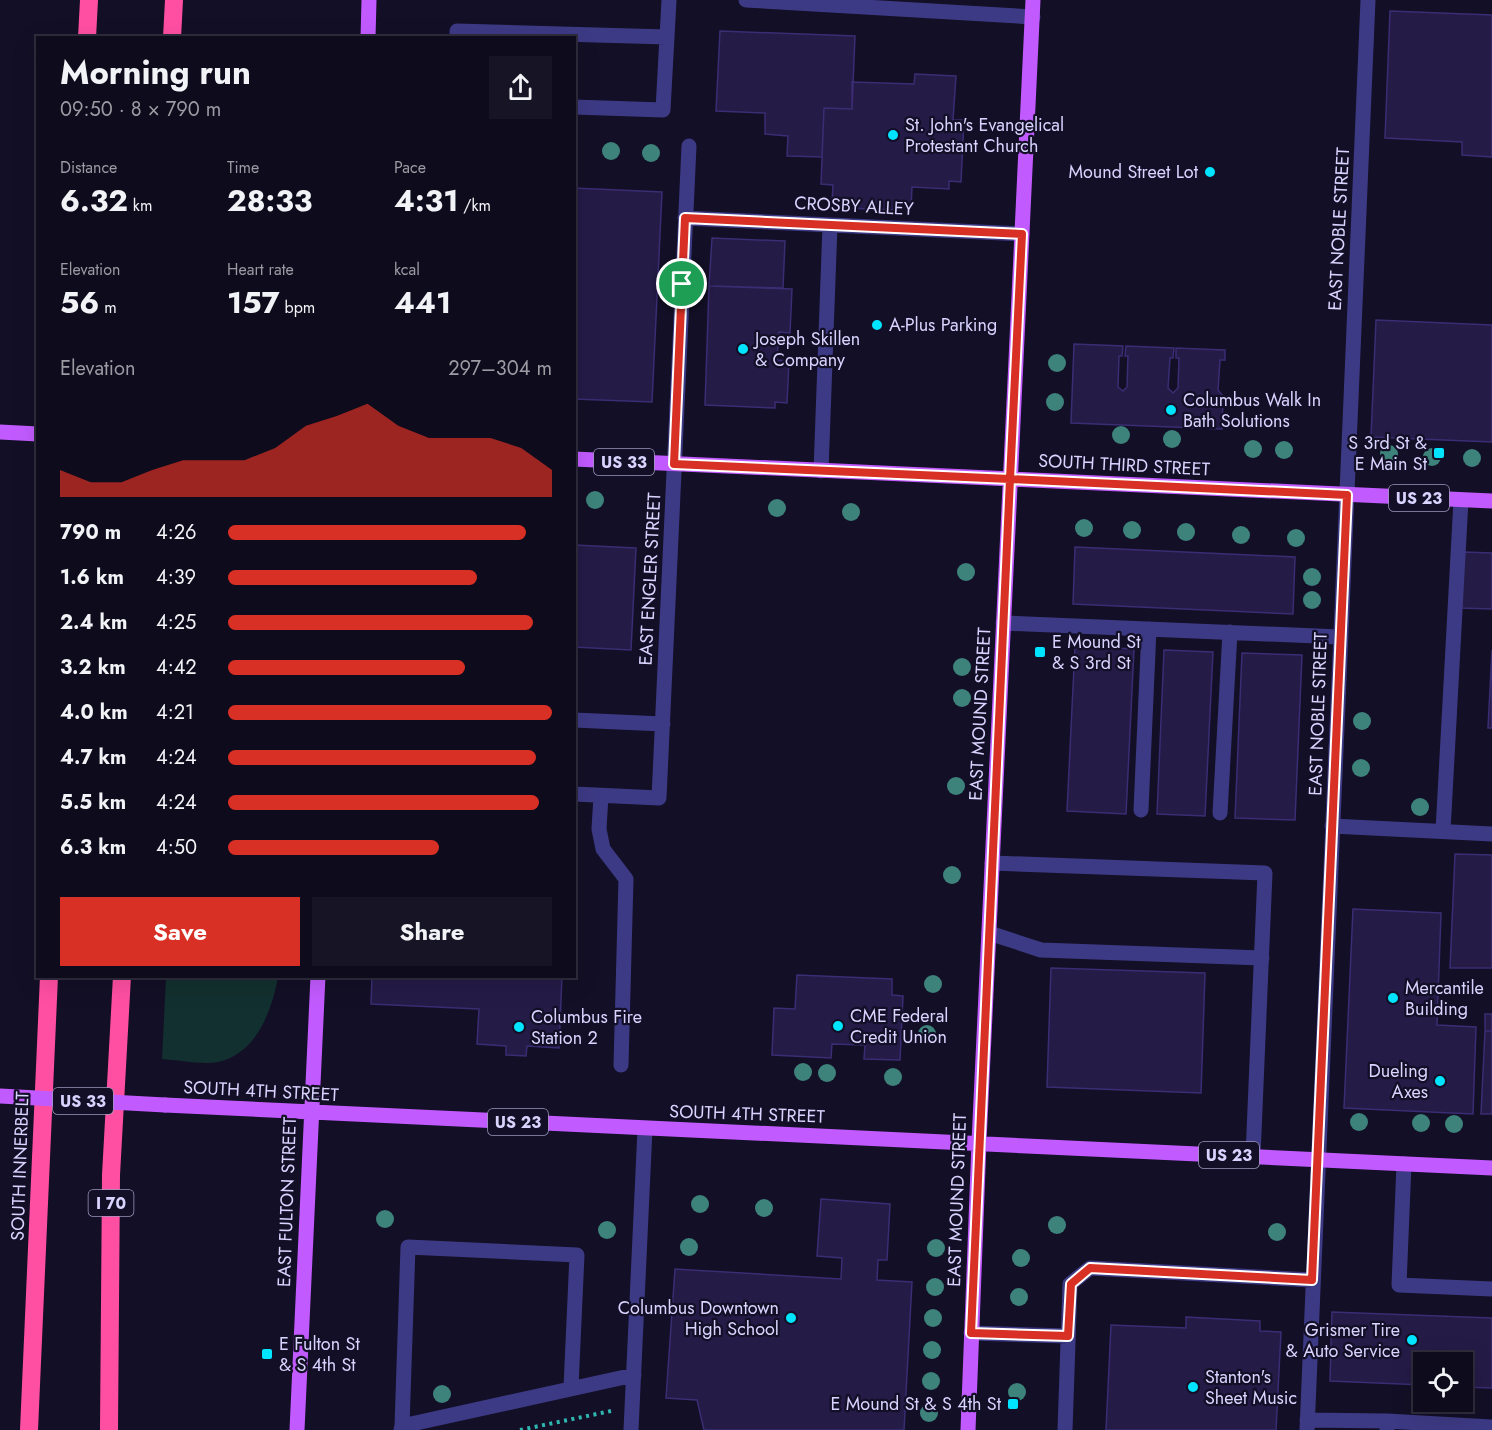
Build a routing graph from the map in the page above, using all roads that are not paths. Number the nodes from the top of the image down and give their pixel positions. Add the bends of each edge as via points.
1 (89, 0) edge
2 (174, 0) edge
3 (369, 0) edge
4 (669, 0) edge
5 (746, 0) edge
6 (1033, 0) edge
7 (1368, 0) edge
8 (1033, 17) junction
9 (87, 36) edge
10 (172, 36) edge
11 (368, 36) edge
12 (457, 36) edge
13 (667, 37) junction
14 (576, 107) edge
15 (688, 146) dead end
16 (685, 218) junction
17 (831, 225) junction
18 (1022, 234) junction
19 (0, 432) edge
20 (31, 434) edge
21 (576, 459) edge
22 (674, 464) junction
23 (821, 471) junction
24 (1010, 479) junction
25 (1347, 495) junction
26 (1461, 500) junction
27 (1492, 501) edge
28 (1003, 623) junction
29 (1149, 629) junction
30 (1230, 632) junction
31 (1340, 637) junction
32 (576, 720) edge
33 (663, 724) junction
34 (576, 794) edge
35 (601, 796) junction
36 (1141, 810) dead end
37 (1220, 813) dead end
38 (1332, 826) junction
39 (1443, 831) junction
40 (1492, 834) edge
41 (992, 863) junction
42 (989, 933) junction
43 (1262, 958) junction
44 (49, 978) edge
45 (122, 978) edge
46 (318, 978) edge
47 (621, 1065) dead end
48 (0, 1096) edge
49 (310, 1113) junction
50 (645, 1129) junction
51 (979, 1142) junction
52 (1254, 1156) junction
53 (1317, 1160) junction
54 (1404, 1164) junction
55 (1492, 1168) edge
56 (1312, 1280) junction
57 (1492, 1289) edge
58 (971, 1333) junction
59 (1068, 1336) junction
60 (634, 1375) junction
61 (571, 1387) junction
62 (1307, 1425) edge
63 (1387, 1426) edge
64 (402, 1428) edge
65 (29, 1430) edge
66 (109, 1430) edge
67 (297, 1430) edge
68 (631, 1430) edge
69 (968, 1430) edge
70 (1065, 1430) edge
71 (1491, 1430) edge

1 - 9 highway
2 - 10 highway
3 - 11 main road
4 - 13 lane
5 - 8 lane
6 - 8 main road, EAST MOUND STREET
7 - 25 lane, EAST NOBLE STREET
8 - 18 main road, EAST MOUND STREET
12 - 13 lane via 457,31
13 - 14 lane via 663,110
15 - 16 lane, EAST ENGLER STREET
16 - 17 lane, CROSBY ALLEY
16 - 22 lane, EAST ENGLER STREET
17 - 18 lane, CROSBY ALLEY
17 - 23 lane
18 - 24 main road, EAST MOUND STREET
19 - 20 main road
21 - 22 main road, SOUTH THIRD STREET / US 33
22 - 23 main road, SOUTH THIRD STREET / US 33
22 - 33 lane, EAST ENGLER STREET
23 - 24 main road, SOUTH THIRD STREET / US 33
24 - 25 main road, SOUTH THIRD STREET / US 23
24 - 28 main road, EAST MOUND STREET
25 - 26 main road, SOUTH THIRD STREET / US 23
25 - 31 lane, EAST NOBLE STREET
26 - 27 main road, SOUTH THIRD STREET / US 23
26 - 39 lane
28 - 29 lane
28 - 41 main road, EAST MOUND STREET
29 - 30 lane
29 - 36 lane
30 - 31 lane
30 - 37 lane
31 - 38 lane, EAST NOBLE STREET
32 - 33 lane
33 - 35 lane, EAST ENGLER STREET via 659,798
34 - 35 lane
35 - 47 lane via 599,830 603,849 626,879
38 - 39 lane
38 - 53 lane, EAST NOBLE STREET
39 - 40 lane
41 - 42 main road, EAST MOUND STREET
41 - 43 lane via 1266,873
42 - 43 lane via 1041,950
42 - 51 main road, EAST MOUND STREET
43 - 52 lane
44 - 65 highway, SOUTH INNERBELT
45 - 66 highway, I 70 via 111,1175
46 - 49 main road, EAST FULTON STREET
48 - 49 main road, SOUTH 4TH STREET / US 33, bridge
49 - 50 main road, SOUTH 4TH STREET / US 23
49 - 67 main road, EAST FULTON STREET
50 - 51 main road, SOUTH 4TH STREET / US 23
50 - 60 lane
51 - 52 main road, SOUTH 4TH STREET / US 23
51 - 58 main road, EAST MOUND STREET
52 - 53 main road, SOUTH 4TH STREET / US 23
53 - 54 main road, SOUTH 4TH STREET / US 23
53 - 56 lane, EAST NOBLE STREET
54 - 55 main road, SOUTH 4TH STREET / US 23
54 - 57 lane via 1399,1285
56 - 59 lane via 1090,1268 1071,1284
56 - 62 lane, EAST NOBLE STREET
58 - 59 lane
58 - 69 main road, EAST MOUND STREET
59 - 70 lane
60 - 61 lane
60 - 68 lane
61 - 64 lane
61 - 64 lane via 577,1256 408,1247
62 - 63 lane
63 - 71 lane

